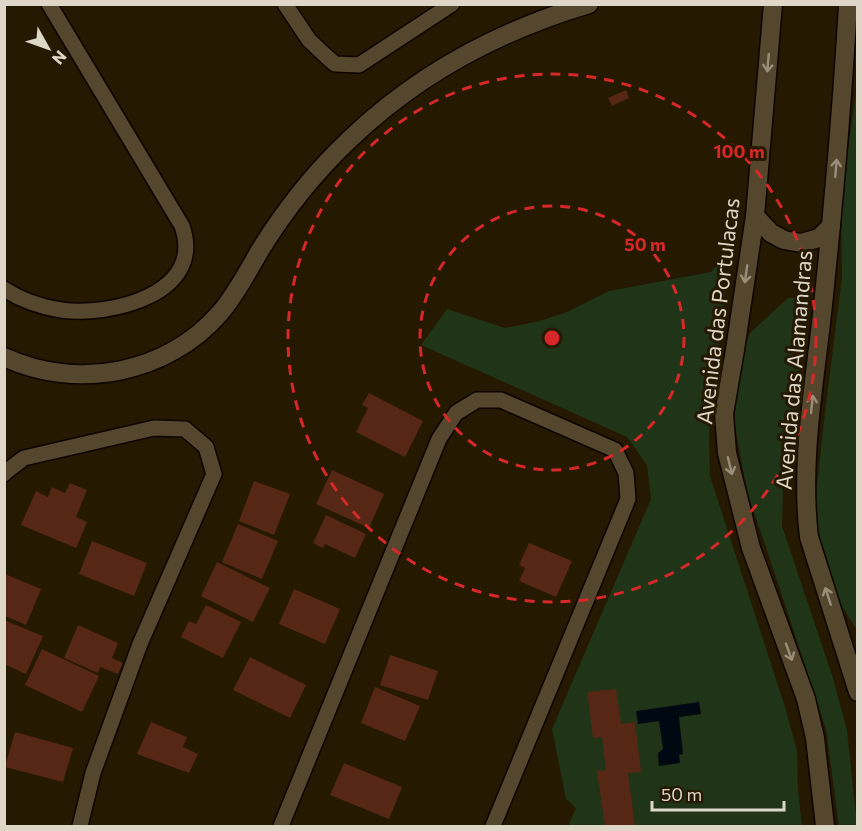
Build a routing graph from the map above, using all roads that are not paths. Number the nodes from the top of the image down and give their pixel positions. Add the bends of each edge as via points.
1 (49, 4) edge
2 (285, 4) edge
3 (452, 4) edge
4 (589, 4) edge
5 (773, 4) edge
6 (848, 4) edge
7 (851, 58) edge
8 (755, 216) junction
9 (831, 226) junction
10 (4, 289) edge
11 (4, 357) edge
12 (4, 474) edge
13 (858, 692) edge
14 (80, 826) edge
15 (281, 826) edge
16 (493, 826) edge
17 (825, 826) edge

1 - 10 street via 182,226 186,254 181,270 169,283 136,301 109,308 62,310
2 - 3 street via 309,40 327,57 336,63 359,64
4 - 11 street via 529,24 465,54 376,115 324,165 219,315 190,341 156,360 98,375 56,373
5 -> 8 street, Avenida das Portulacas
6 - 7 street
9 -> 7 street, Avenida das Alamandras
8 - 9 street via 771,233 801,243 819,238
8 -> 17 street, Avenida das Portulacas via 724,414 727,453 751,548 806,699 815,738
13 -> 9 street, Avenida das Alamandras via 809,537 806,512 806,466
12 - 14 street via 24,458 154,428 185,429 206,447 214,474 136,655 93,773
15 - 16 street via 439,439 456,413 477,400 501,400 615,450 626,473 628,499

